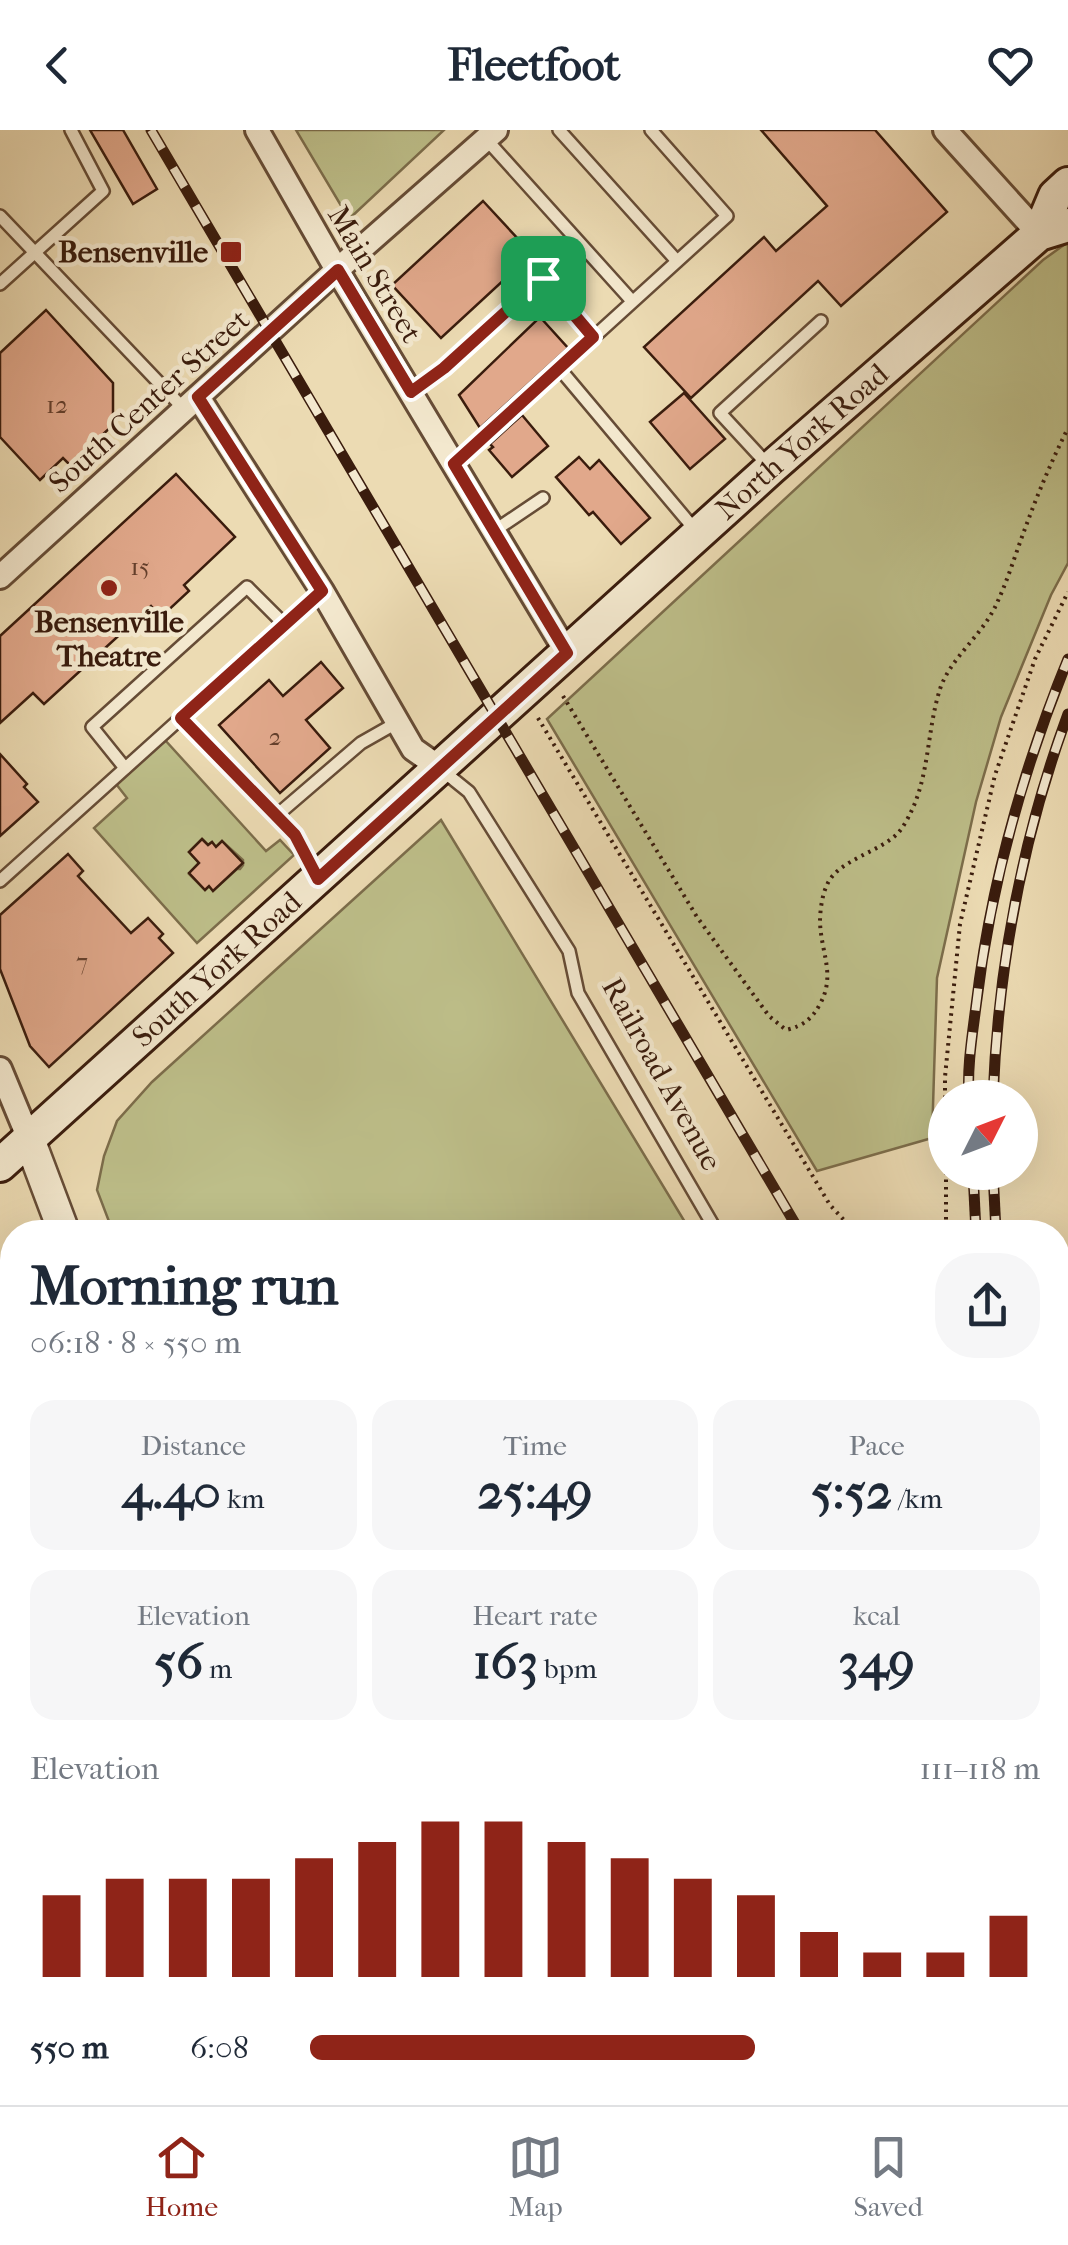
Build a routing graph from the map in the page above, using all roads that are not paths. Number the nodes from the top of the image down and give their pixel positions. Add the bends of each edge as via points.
1 (72, 130) edge
2 (256, 130) edge
3 (559, 130) edge
4 (651, 130) edge
5 (945, 130) edge
6 (491, 134) edge
7 (1068, 184) edge
8 (0, 216) edge
9 (1054, 230) edge
10 (35, 253) junction
11 (677, 261) junction
12 (338, 270) junction
13 (0, 284) edge
14 (632, 301) junction
15 (821, 321) dead end
16 (593, 337) junction
17 (559, 368) junction
18 (411, 392) junction
19 (191, 403) junction
20 (454, 464) junction
21 (772, 468) junction
22 (542, 498) dead end
23 (494, 531) junction
24 (699, 534) junction
25 (0, 577) edge
26 (322, 591) junction
27 (284, 624) junction
28 (546, 672) junction
29 (181, 718) junction
30 (398, 722) junction
31 (125, 768) junction
32 (440, 768) junction
33 (276, 816) junction
34 (318, 879) junction
35 (0, 881) edge
36 (0, 1070) edge
37 (29, 1139) junction
38 (0, 1165) edge
39 (59, 1220) edge
40 (710, 1220) edge

1 - 10 lane via 102,191
2 - 12 street, Main Street
3 - 11 lane
4 - 11 lane via 727,216
5 - 9 street
6 - 12 street, South Center Street
6 - 14 lane
7 - 9 main road, North York Road via 1054,196
8 - 10 lane
9 - 21 main road, North York Road
10 - 13 lane
10 - 19 lane
11 - 14 lane
12 - 18 street, Main Street
12 - 19 street, South Center Street
14 - 16 lane
15 - 21 lane via 720,413
16 - 17 lane
16 - 18 lane via 543,278
17 - 20 lane
17 - 24 lane
18 - 20 street, Main Street
19 - 25 street, South Center Street
19 - 26 street, Railroad Avenue
20 - 23 street, Main Street
21 - 24 main road, North York Road
22 - 23 lane
23 - 28 street, Main Street
24 - 28 main road, North York Road
26 - 27 lane
26 - 30 street, Railroad Avenue
27 - 29 lane
27 - 31 lane via 248,587 92,727
28 - 32 main road, South York Road
29 - 31 lane
29 - 33 lane
30 - 32 street, Railroad Avenue via 414,749
30 - 33 lane via 362,743
31 - 35 lane
32 - 34 main road, South York Road
32 - 40 lane, Railroad Avenue via 468,792 569,950 578,993
33 - 34 lane via 295,835
34 - 37 main road, South York Road
36 - 37 street
37 - 38 main road, South York Road
37 - 39 street

